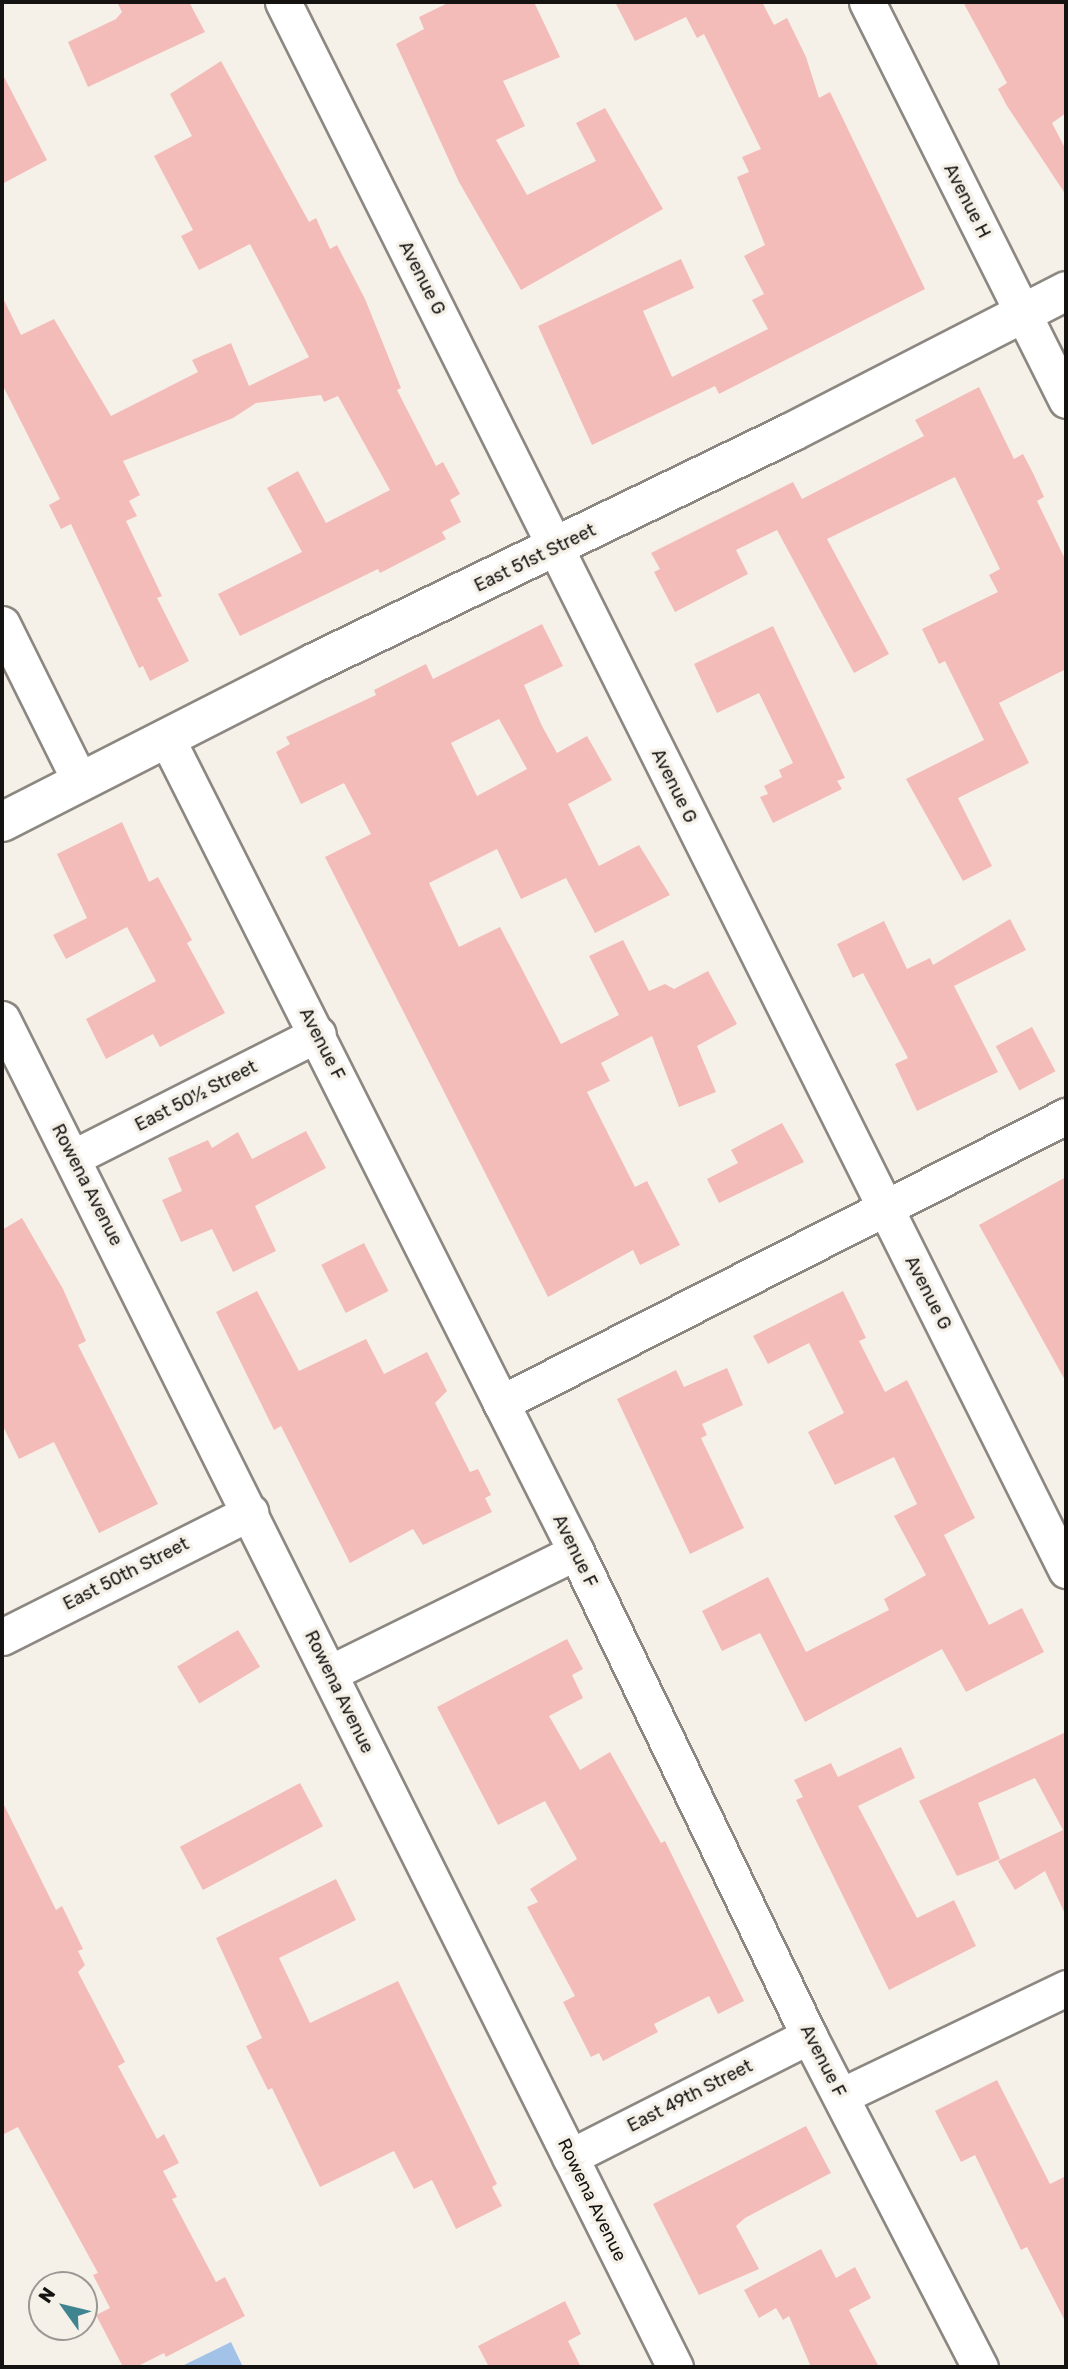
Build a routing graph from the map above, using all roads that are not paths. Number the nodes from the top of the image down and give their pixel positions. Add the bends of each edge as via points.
1 (283, 2) edge
2 (867, 2) edge
3 (1066, 291) edge
4 (1023, 312) junction
5 (1066, 400) edge
6 (557, 548) junction
7 (2, 624) edge
8 (166, 737) junction
9 (80, 781) junction
10 (2, 822) edge
11 (2, 1019) edge
12 (318, 1034) junction
13 (1066, 1116) edge
14 (74, 1157) junction
15 (884, 1206) junction
16 (501, 1403) junction
17 (250, 1512) junction
18 (576, 1552) junction
19 (1066, 1570) edge
20 (2, 1637) edge
21 (330, 1673) junction
22 (1066, 1988) edge
23 (809, 2036) junction
24 (841, 2096) junction
25 (570, 2157) junction
26 (675, 2367) edge
27 (980, 2367) edge

1 - 6 street, Avenue G
2 - 4 street, Avenue H
3 - 4 main road, East 51st Street
4 - 5 street, Avenue H
4 - 6 main road, East 51st Street
6 - 8 main road, East 51st Street
6 - 15 street, Avenue G
7 - 9 street
8 - 9 main road, East 51st Street
8 - 12 street, Avenue F
9 - 10 main road, East 51st Street
11 - 14 street, Rowena Avenue
12 - 14 street, East 50½ Street
12 - 16 street, Avenue F
13 - 15 street
14 - 17 street, Rowena Avenue
15 - 16 street
15 - 19 street, Avenue G
16 - 18 street, Avenue F
17 - 20 street, East 50th Street
17 - 21 street, Rowena Avenue
18 - 21 street
18 - 23 street, Avenue F
21 - 25 street, Rowena Avenue
22 - 24 street
23 - 24 street, Avenue F
23 - 25 street, East 49th Street
24 - 27 street, Avenue F
25 - 26 street, Rowena Avenue

